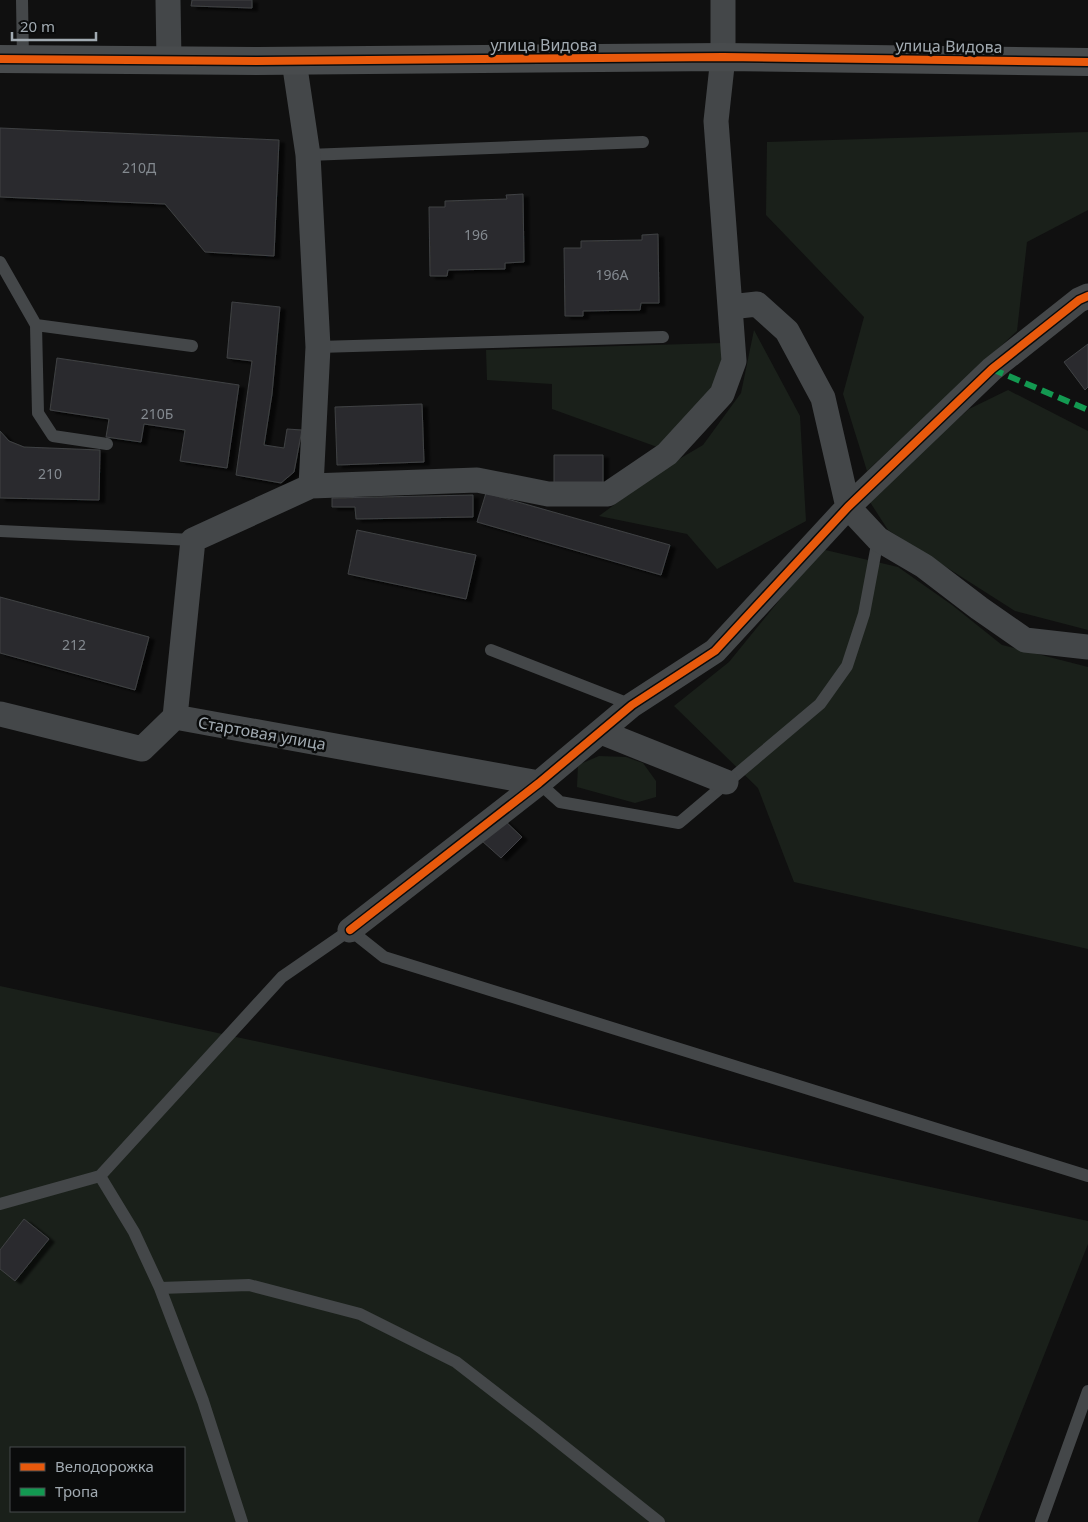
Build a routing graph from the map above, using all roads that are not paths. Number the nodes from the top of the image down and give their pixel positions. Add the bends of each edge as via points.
1 (22, 0) edge
2 (168, 0) edge
3 (724, 0) edge
4 (723, 57) junction
5 (11, 59) edge
6 (169, 60) junction
7 (294, 61) junction
8 (1088, 62) edge
9 (643, 142) dead end
10 (308, 155) junction
11 (0, 262) edge
12 (1088, 296) edge
13 (730, 307) junction
14 (36, 325) junction
15 (663, 337) dead end
16 (192, 346) dead end
17 (318, 347) junction
18 (107, 444) dead end
19 (311, 486) junction
20 (848, 506) junction
21 (0, 531) edge
22 (878, 539) junction
23 (193, 540) junction
24 (1088, 647) edge
25 (491, 650) dead end
26 (632, 705) junction
27 (0, 714) edge
28 (175, 717) junction
29 (600, 732) junction
30 (726, 782) junction
31 (538, 783) junction
32 (350, 930) junction
33 (100, 1176) junction
34 (1088, 1176) edge
35 (0, 1204) edge
36 (160, 1288) junction
37 (1088, 1391) edge
38 (242, 1522) edge
39 (659, 1522) edge
40 (1041, 1522) edge

1 - 5 lane
2 - 6 street
3 - 4 street
4 - 7 street, улица Видова
4 - 8 street, улица Видова
4 - 13 street via 716,121
5 - 6 street, улица Видова
6 - 7 street, улица Видова
7 - 10 street
9 - 10 lane
10 - 17 street
11 - 14 lane
12 - 20 street via 992,369
13 - 19 street via 734,361 722,394 667,454 608,494 548,494 476,480
13 - 20 street via 757,304 787,331 823,398
14 - 16 lane
14 - 18 lane via 38,413 53,436
15 - 17 lane
17 - 19 street
19 - 23 street
20 - 22 street
20 - 26 street via 715,651
21 - 23 lane
22 - 24 street via 924,566 1025,640
22 - 30 lane via 864,614 847,666 820,704
23 - 28 street
25 - 26 lane
26 - 29 street
27 - 28 street, Стартовая улица via 142,750
28 - 31 street, Стартовая улица
29 - 30 street
29 - 31 street
30 - 31 lane via 679,823 560,802
31 - 32 street
32 - 33 lane via 282,977
32 - 34 lane via 384,957
33 - 35 lane
33 - 36 lane via 134,1232
36 - 38 lane via 203,1401
36 - 39 lane via 249,1285 360,1314 456,1362
37 - 40 lane

